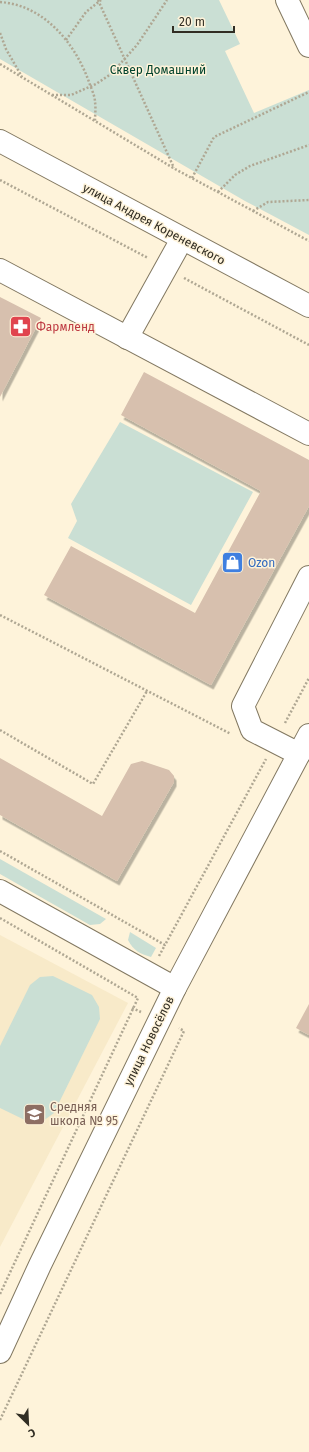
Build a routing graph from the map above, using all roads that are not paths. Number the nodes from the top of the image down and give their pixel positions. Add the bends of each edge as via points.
1 (287, 0) edge
2 (309, 46) edge
3 (0, 141) edge
4 (182, 239) junction
5 (0, 270) edge
6 (309, 306) edge
7 (127, 338) junction
8 (309, 434) edge
9 (309, 577) edge
10 (309, 735) edge
11 (301, 763) edge
12 (0, 891) edge
13 (175, 988) junction
14 (0, 1352) edge

1 - 2 street
3 - 4 street, улица Андрея Кореневского
4 - 6 street, улица Андрея Кореневского
4 - 7 street
5 - 7 street
7 - 8 street
9 - 11 street via 243,706 252,730 275,742
10 - 11 street, улица Новосёлов
11 - 13 street, улица Новосёлов
12 - 13 street
13 - 14 street, улица Новосёлов

